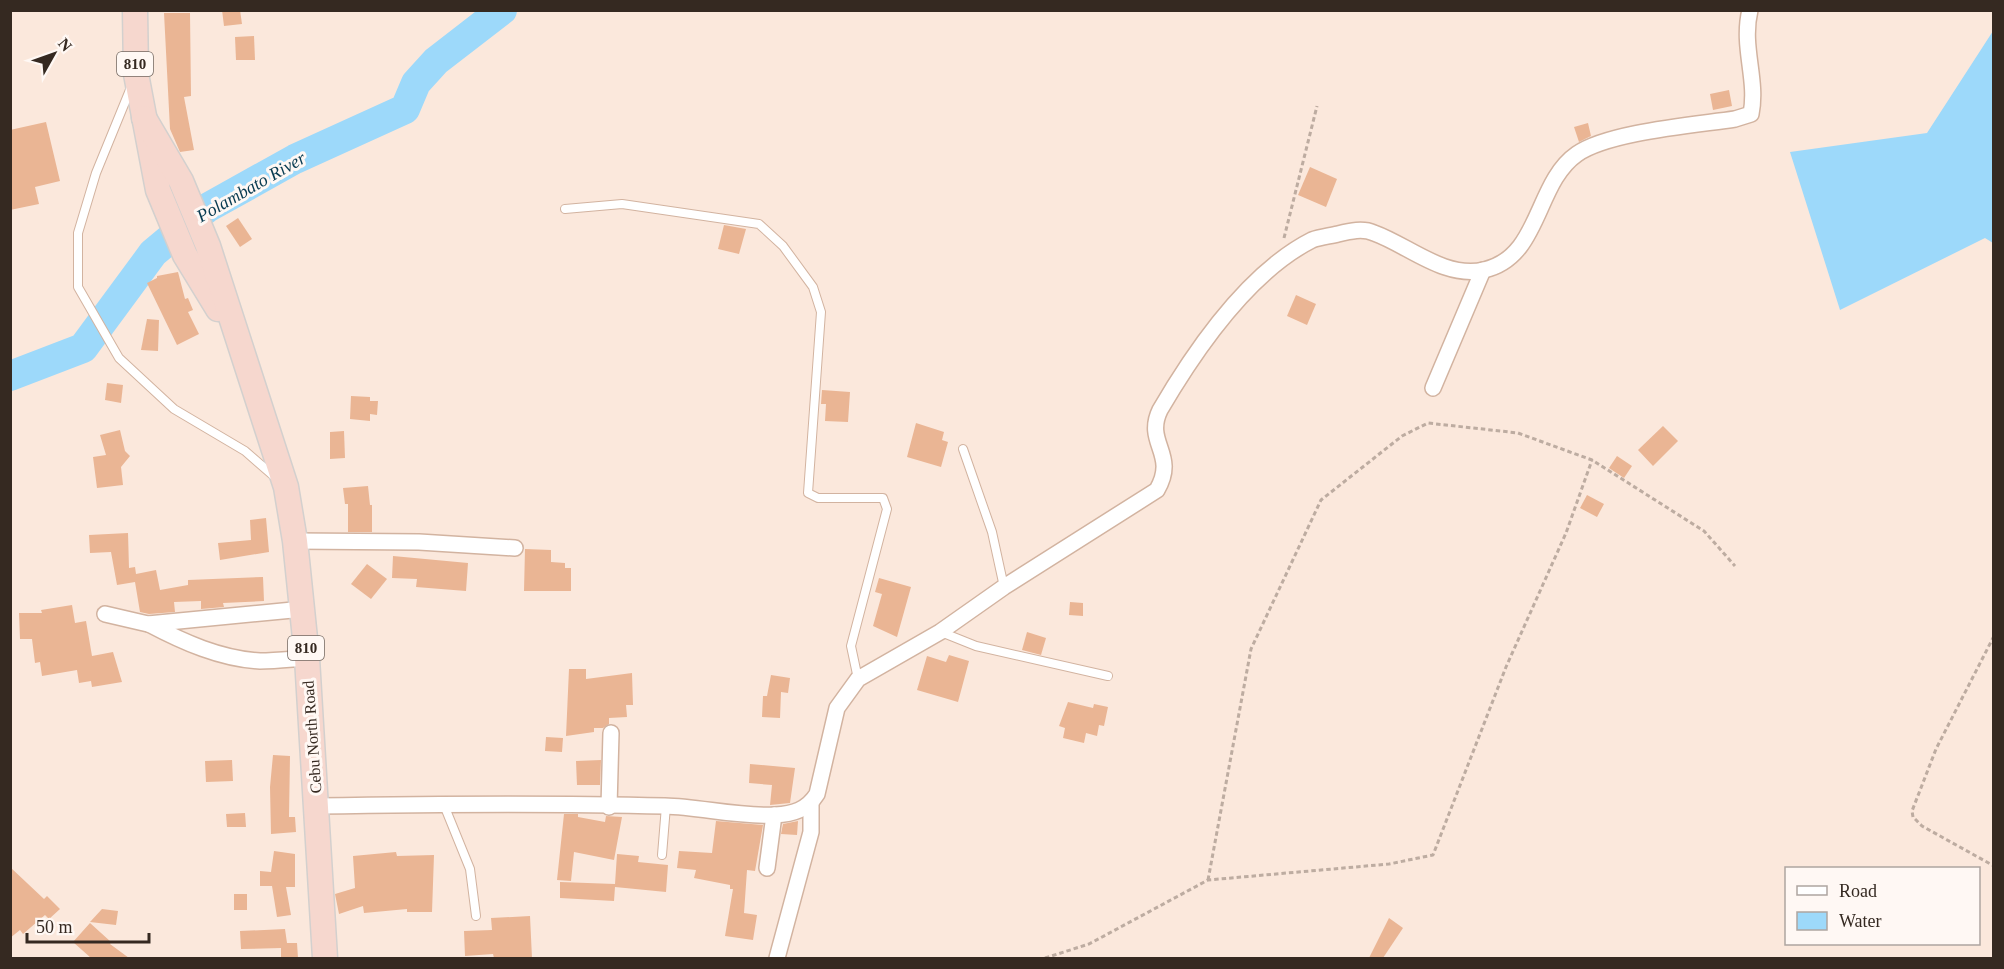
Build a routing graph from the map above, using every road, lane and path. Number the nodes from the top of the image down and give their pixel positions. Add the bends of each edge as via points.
1 (135, 10) edge
2 (1750, 10) edge
3 (136, 74) junction
4 (1317, 106) dead end
5 (144, 118) junction
6 (565, 209) dead end
7 (1277, 263) junction
8 (1484, 270) junction
9 (240, 345) junction
10 (1433, 388) dead end
11 (963, 448) dead end
12 (1592, 460) junction
13 (286, 487) junction
14 (296, 541) junction
15 (514, 548) dead end
16 (1735, 566) dead end
17 (1004, 587) junction
18 (303, 609) junction
19 (105, 614) dead end
20 (148, 624) junction
21 (940, 632) junction
22 (1994, 636) edge
23 (307, 658) junction
24 (1108, 676) dead end
25 (858, 679) junction
26 (611, 733) dead end
27 (443, 803) junction
28 (810, 804) junction
29 (317, 806) junction
30 (666, 806) junction
31 (609, 807) junction
32 (774, 815) junction
33 (662, 855) dead end
34 (1994, 866) edge
35 (767, 868) dead end
36 (1208, 880) junction
37 (476, 916) dead end
38 (325, 958) edge
39 (777, 958) edge
40 (1045, 958) edge

1 - 3 highway, Cebu North Road / 810
2 - 8 street via 1746,28 1754,97 1751,114 1606,140 1577,153 1563,167 1519,250
3 - 5 highway, Cebu North Road / 810
3 - 13 lane via 96,173 78,233 78,287 119,358 174,409 245,451
4 - 7 path
5 - 9 highway, Cebu North Road / 810 via 181,181 208,246
5 - 9 highway, Cebu North Road / 810 via 158,190 185,255
6 - 25 lane via 622,204 759,224 783,246 813,287 820,312 808,493 818,498 883,498 887,508 851,646
7 - 8 street via 1314,239 1354,230 1372,232 1433,262 1457,269
7 - 17 street via 1226,315 1155,419 1166,467 1157,490
8 - 10 street
9 - 13 highway, Cebu North Road / 810
11 - 17 lane via 992,532
12 - 16 path via 1704,531
12 - 36 path via 1566,533 1506,668 1432,855 1389,864
12 - 36 path via 1518,433 1428,423 1402,436 1321,500 1251,649
13 - 14 highway, Cebu North Road / 810
14 - 15 street
14 - 18 highway, Cebu North Road / 810
17 - 21 street
18 - 20 street
18 - 23 highway, Cebu North Road / 810
19 - 20 street
20 - 23 street via 182,641 229,656 259,661
21 - 24 lane via 976,646
21 - 25 street
22 - 34 path via 1936,749 1912,811 1922,826
23 - 29 highway, Cebu North Road / 810
25 - 28 street via 837,708 817,794
26 - 31 street
27 - 29 street
27 - 31 street
27 - 37 lane via 470,869
28 - 32 street via 796,812
28 - 39 street via 811,832
29 - 38 highway, Cebu North Road / 810
30 - 31 street
30 - 32 street
30 - 33 lane
32 - 35 street
36 - 40 path via 1089,944

